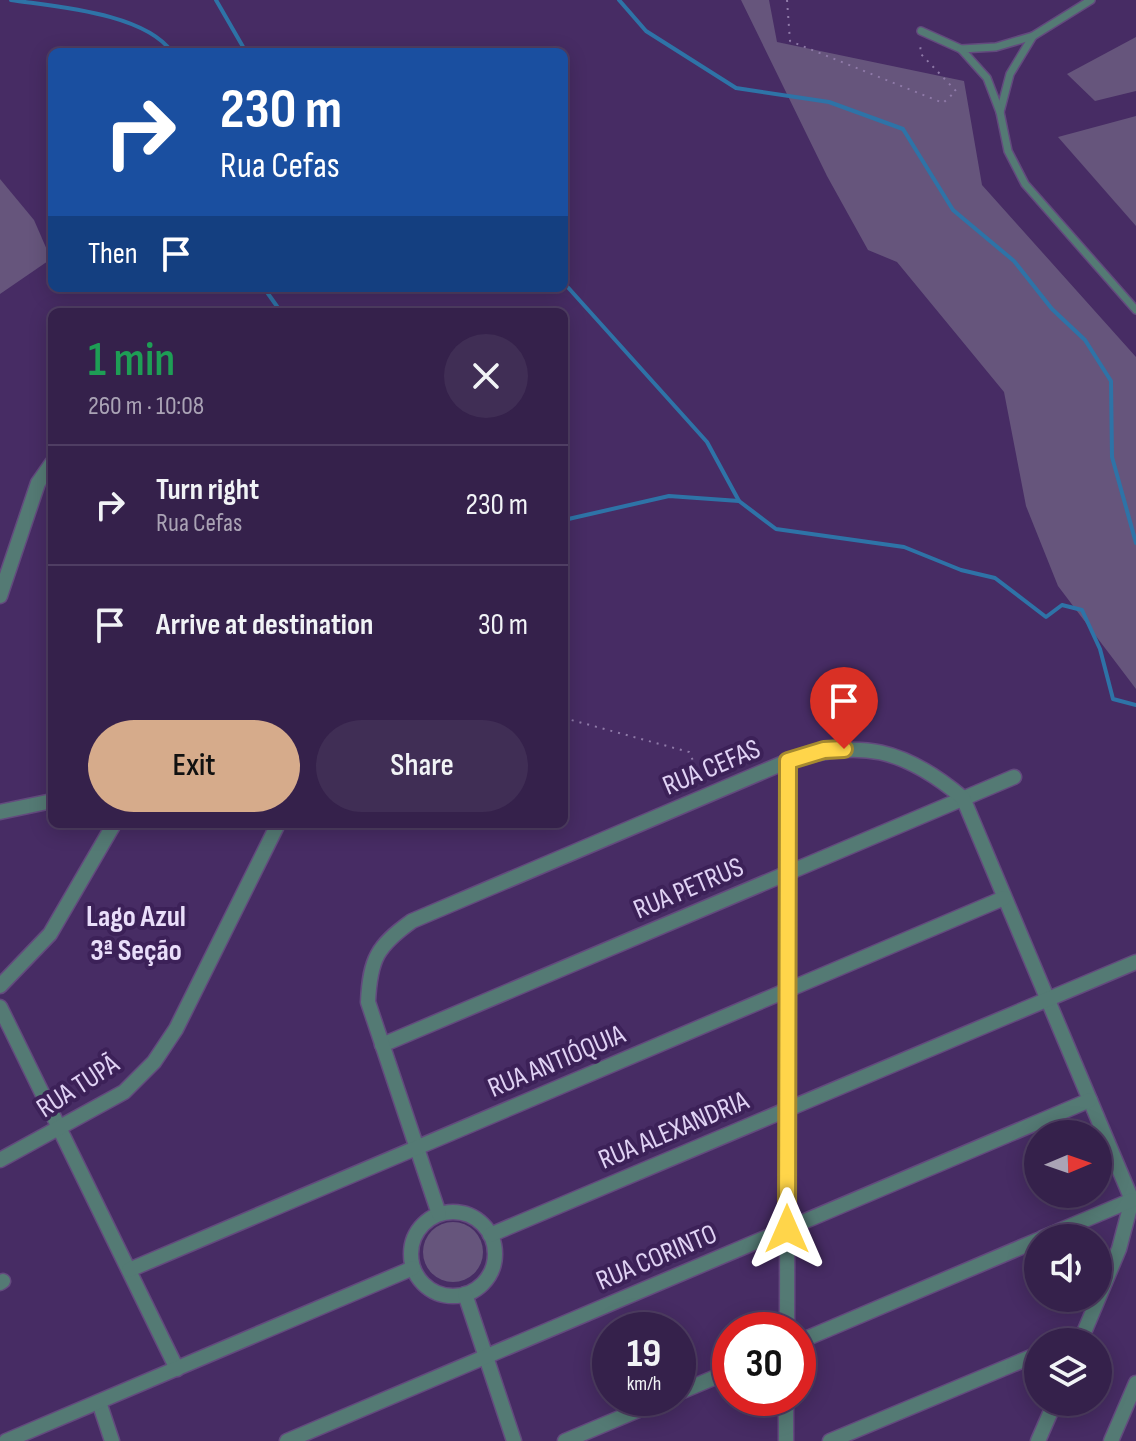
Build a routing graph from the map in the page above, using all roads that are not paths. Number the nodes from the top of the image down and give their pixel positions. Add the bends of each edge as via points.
1 (1091, 0) edge
2 (921, 31) road end
3 (1033, 36) junction
4 (961, 49) junction
5 (1000, 112) junction
6 (1136, 310) edge
7 (48, 469) edge
8 (0, 596) edge
9 (788, 761) junction
10 (1014, 777) dead end
11 (963, 798) junction
12 (48, 802) edge
13 (0, 812) edge
14 (112, 828) edge
15 (276, 828) edge
16 (788, 873) junction
17 (1004, 898) junction
18 (1136, 962) edge
19 (0, 986) edge
20 (787, 991) junction
21 (1047, 998) junction
22 (0, 1007) edge
23 (382, 1045) junction
24 (1090, 1100) junction
25 (787, 1109) junction
26 (60, 1129) junction
27 (417, 1148) junction
28 (0, 1160) edge
29 (1134, 1201) edge
30 (439, 1214) junction
31 (1077, 1224) edge
32 (787, 1229) junction
33 (490, 1235) junction
34 (1024, 1246) edge
35 (413, 1268) junction
36 (129, 1270) junction
37 (465, 1294) junction
38 (787, 1312) edge
39 (1087, 1328) edge
40 (816, 1334) edge
41 (486, 1356) junction
42 (1024, 1360) edge
43 (177, 1369) junction
44 (1136, 1383) edge
45 (99, 1402) junction
46 (624, 1416) edge
47 (786, 1416) edge
48 (1049, 1416) edge
49 (3, 1439) edge
50 (112, 1441) edge
51 (287, 1441) edge
52 (514, 1441) edge
53 (565, 1441) edge
54 (786, 1441) edge
55 (830, 1441) edge
56 (1038, 1441) edge
57 (1111, 1441) edge

1 - 3 lane
2 - 4 lane
3 - 4 lane via 996,47
3 - 5 lane via 1010,74
4 - 5 lane via 987,78
5 - 6 lane via 1008,151 1025,184
7 - 8 street via 38,483
9 - 11 street, RUA CEFAS via 824,750 900,756 935,774
9 - 16 street
9 - 23 street, RUA CEFAS via 412,921 385,940 369,969 368,1002
10 - 11 street, RUA PETRUS
11 - 16 street, RUA PETRUS
11 - 17 street, RUA CEFAS
12 - 13 street
14 - 19 street via 50,934
15 - 26 street, RUA TUPÃ via 176,1029 154,1062 124,1092
16 - 20 street
16 - 23 street, RUA PETRUS
17 - 20 street, RUA ANTIÓQUIA
17 - 21 street, RUA CEFAS
18 - 21 street, RUA ALEXANDRIA
20 - 25 street
20 - 27 street, RUA ANTIÓQUIA
21 - 24 street, RUA CEFAS
21 - 25 street, RUA ALEXANDRIA
22 - 26 street
23 - 27 street, RUA CEFAS
24 - 29 street, RUA CEFAS
24 - 32 street, RUA CORINTO
25 - 32 street
25 - 33 street, RUA ALEXANDRIA
26 - 28 street, RUA TUPÃ
26 - 36 street
27 - 30 street, RUA CEFAS
27 - 36 street, RUA ANTIÓQUIA
29 - 31 street
29 - 39 street
30 - 33 street via 474,1217
30 - 35 street via 418,1230
32 - 38 street
32 - 41 street, RUA CORINTO
33 - 37 street via 494,1263 478,1287
34 - 40 street
35 - 37 street via 429,1288
35 - 43 street
36 - 43 street
37 - 41 street
41 - 51 street, RUA CORINTO
41 - 52 street
42 - 55 street
43 - 45 street
44 - 57 street
45 - 49 street
45 - 50 street
46 - 53 street
47 - 54 street
48 - 56 street

